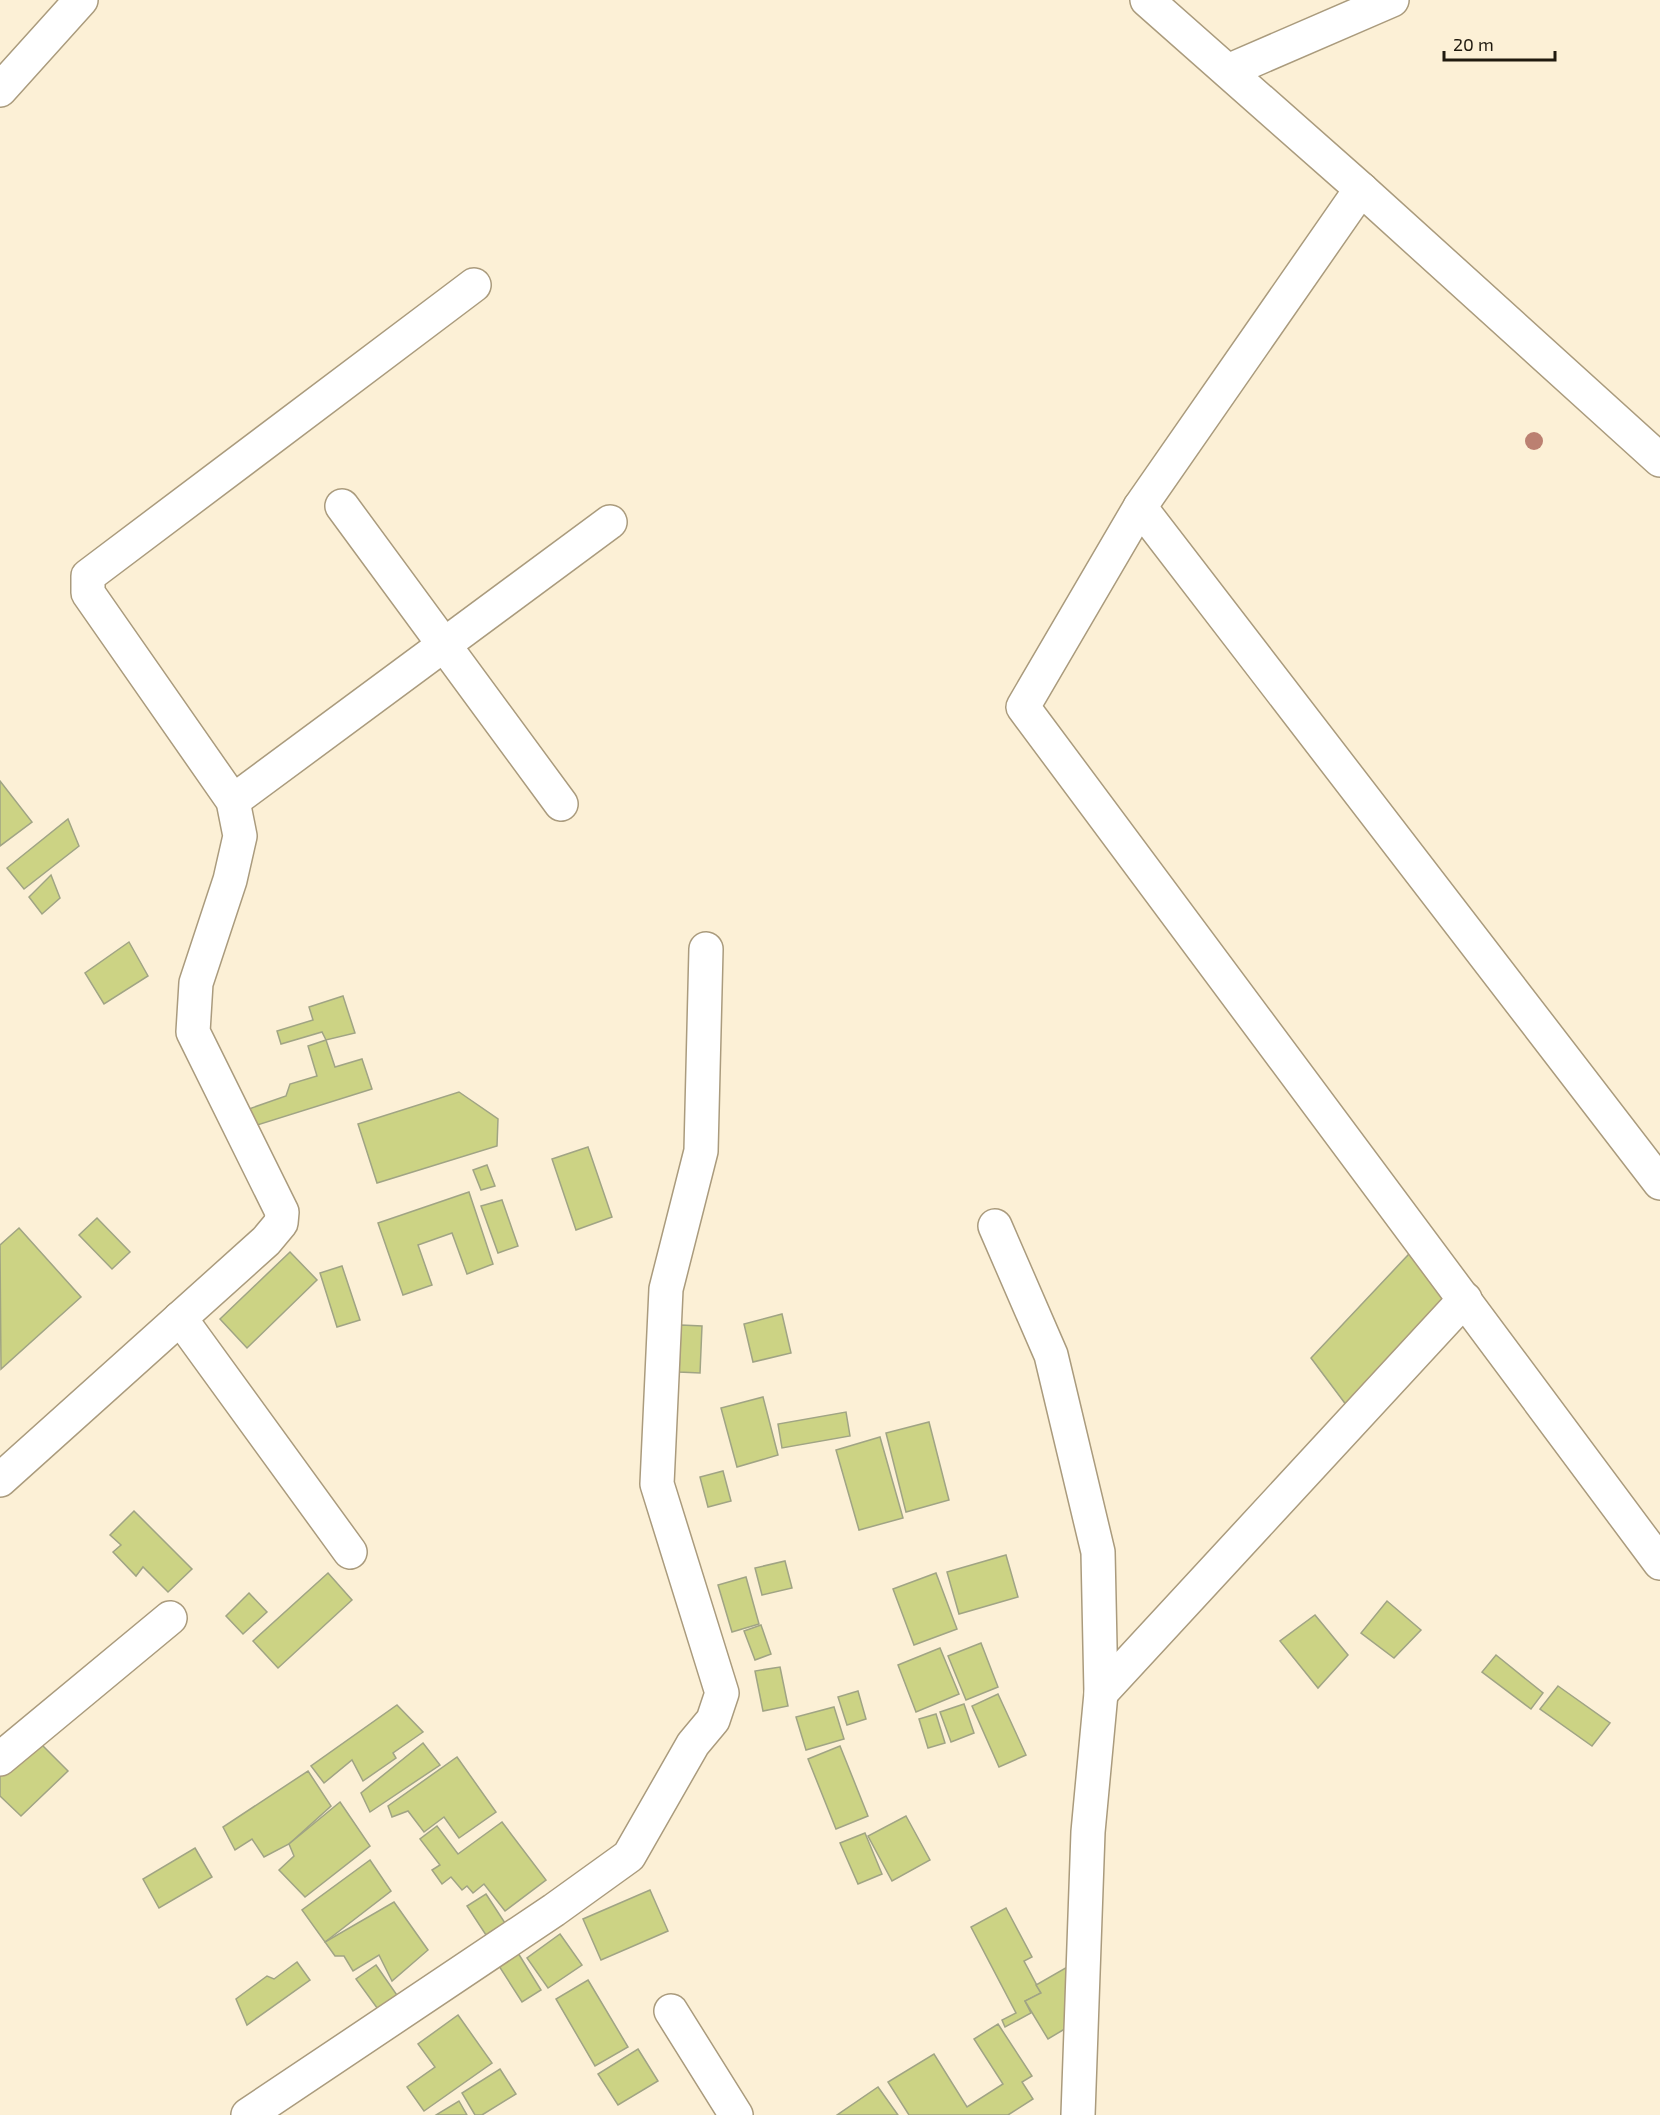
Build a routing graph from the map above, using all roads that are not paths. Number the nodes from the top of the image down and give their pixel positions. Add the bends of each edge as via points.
1 (81, 0) edge
2 (1148, 0) edge
3 (1392, 0) edge
4 (1228, 71) junction
5 (0, 90) edge
6 (1361, 189) junction
7 (474, 285) dead end
8 (1660, 460) edge
9 (342, 506) dead end
10 (1140, 507) junction
11 (610, 522) dead end
12 (443, 645) junction
13 (233, 801) junction
14 (561, 804) dead end
15 (706, 949) dead end
16 (1660, 1183) edge
17 (994, 1226) dead end
18 (1465, 1299) junction
19 (180, 1318) junction
20 (0, 1480) edge
21 (350, 1552) dead end
22 (1660, 1563) edge
23 (170, 1618) dead end
24 (1101, 1693) junction
25 (0, 1759) edge
26 (671, 2012) dead end
27 (251, 2114) edge
28 (736, 2115) edge
29 (1078, 2115) edge

1 - 5 street
2 - 4 street
3 - 4 street
4 - 6 street
6 - 8 street
6 - 10 street
7 - 13 street via 88,576 88,593
9 - 12 street
10 - 16 street
10 - 18 street via 1023,707
11 - 12 street
12 - 13 street
12 - 14 street
13 - 19 street via 240,836 231,880 196,983 193,1032 282,1212 281,1223
15 - 27 street via 701,1151 666,1289 657,1484 722,1693 713,1720 693,1744 629,1856
17 - 24 street via 1051,1355 1098,1552
18 - 22 street
18 - 24 street
19 - 20 street
19 - 21 street
23 - 25 street
24 - 29 street via 1088,1832
26 - 28 street

